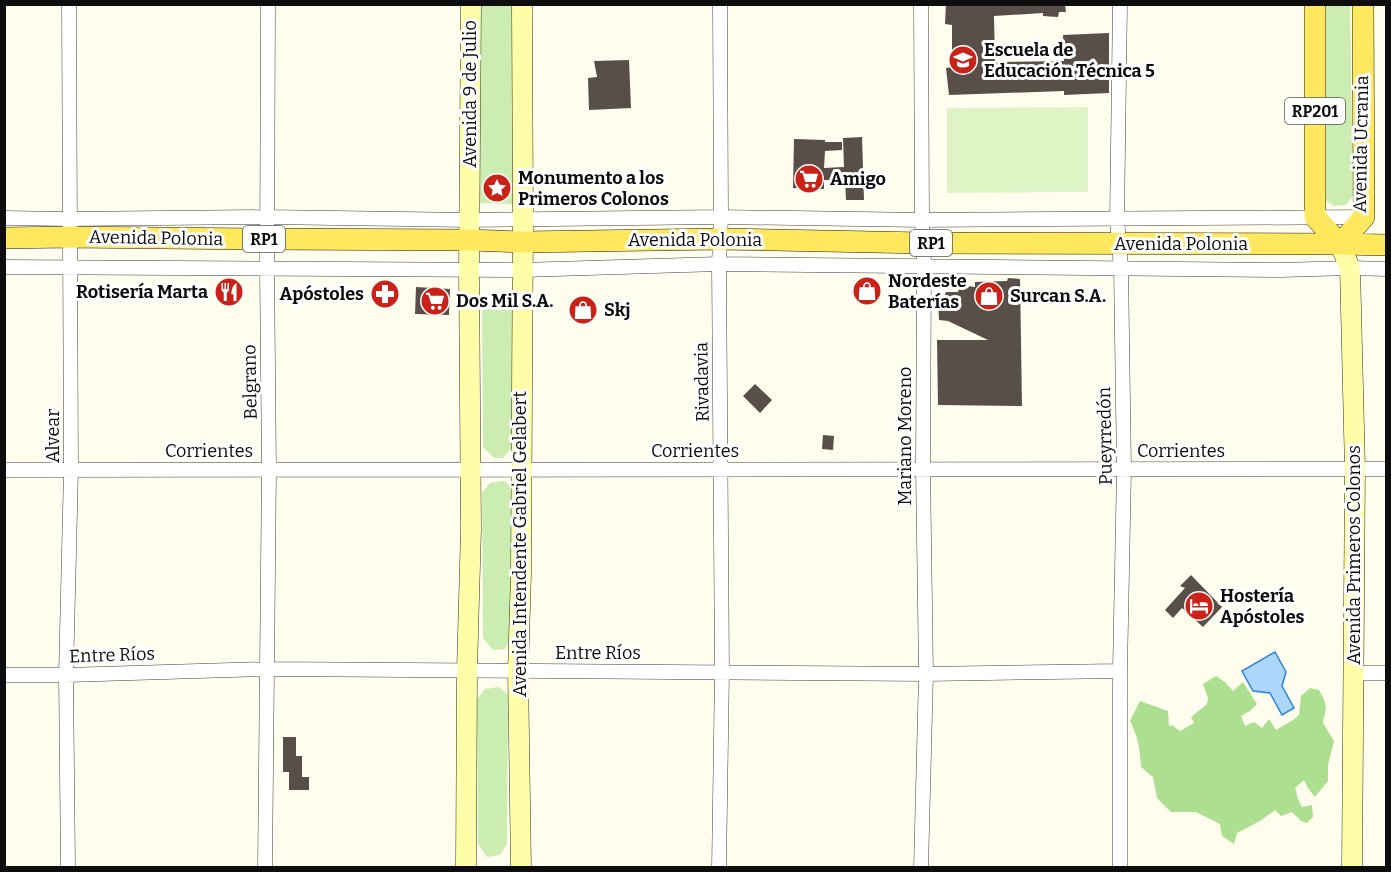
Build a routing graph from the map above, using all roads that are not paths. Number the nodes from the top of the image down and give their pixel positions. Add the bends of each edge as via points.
1 (69, 4) edge
2 (268, 4) edge
3 (471, 4) edge
4 (522, 4) edge
5 (720, 4) edge
6 (921, 4) edge
7 (1120, 4) edge
8 (1315, 4) edge
9 (1363, 4) edge
10 (268, 217) junction
11 (721, 217) junction
12 (1315, 217) junction
13 (1364, 217) junction
14 (4, 218) edge
15 (1117, 219) junction
16 (523, 220) junction
17 (922, 220) junction
18 (69, 228) junction
19 (469, 230) junction
20 (4, 238) edge
21 (267, 239) junction
22 (720, 239) junction
23 (522, 242) junction
24 (922, 243) junction
25 (1119, 243) junction
26 (1340, 244) junction
27 (1386, 245) edge
28 (719, 264) junction
29 (924, 266) junction
30 (4, 267) edge
31 (71, 267) junction
32 (1121, 268) junction
33 (1350, 268) junction
34 (267, 269) junction
35 (1386, 269) edge
36 (469, 270) junction
37 (522, 270) junction
38 (269, 469) junction
39 (521, 469) junction
40 (721, 469) junction
41 (923, 469) junction
42 (1124, 469) junction
43 (1355, 469) junction
44 (1386, 469) edge
45 (4, 470) edge
46 (71, 470) junction
47 (472, 470) junction
48 (268, 669) junction
49 (467, 670) junction
50 (518, 671) junction
51 (1120, 671) junction
52 (722, 672) junction
53 (1353, 673) junction
54 (1386, 673) edge
55 (926, 674) junction
56 (4, 675) edge
57 (66, 675) junction
58 (68, 867) edge
59 (265, 867) edge
60 (466, 867) edge
61 (521, 867) edge
62 (719, 867) edge
63 (921, 867) edge
64 (1120, 867) edge
65 (1352, 867) edge

1 - 18 street, Alvear
2 - 10 street, Belgrano
3 - 19 main road, Avenida 9 de Julio
4 - 16 main road
5 - 11 street, Rivadavia
6 - 17 street, Mariano Moreno
7 - 15 street, Pueyrredón
8 - 12 main road, RP201
9 - 13 main road, Avenida Ucrania / RP201
10 - 18 street, Avenida Polonia
10 - 19 street, Avenida Polonia
10 - 21 street, Belgrano
11 - 16 street, Avenida Polonia
11 - 17 street, Avenida Polonia
11 - 22 street, Rivadavia
12 - 13 street, Avenida Polonia
12 - 15 street, Avenida Polonia
12 - 26 main road
13 - 26 main road, Avenida Ucrania
14 - 18 street, Avenida Polonia
15 - 17 street, Avenida Polonia
15 - 25 street, Pueyrredón
16 - 19 street, Avenida Polonia
16 - 23 main road, Avenida Intendente Gabriel Gelabert
17 - 24 street, Mariano Moreno
18 - 20 main road, Avenida Polonia / RP1
18 - 21 main road, Avenida Polonia / RP1
18 - 31 street, Alvear
19 - 21 main road, Avenida Polonia / RP1
19 - 23 main road, Avenida Polonia / RP1
19 - 36 main road
21 - 34 street, Belgrano
22 - 23 main road, Avenida Polonia / RP1
22 - 24 main road, Avenida Polonia / RP1
22 - 28 street, Rivadavia
23 - 37 main road, Avenida Intendente Gabriel Gelabert
24 - 25 main road, Avenida Polonia / RP1
24 - 29 street, Mariano Moreno
25 - 26 main road, Avenida Polonia / RP1
25 - 32 street, Pueyrredón
26 - 27 main road, Avenida Polonia / RP1
26 - 33 main road, Avenida Primeros Colonos
28 - 29 street
28 - 37 street
28 - 40 street, Rivadavia
29 - 32 street
29 - 41 street, Mariano Moreno
30 - 31 street
31 - 34 street
31 - 46 street, Alvear
32 - 33 street
32 - 42 street, Pueyrredón
33 - 35 street
33 - 43 main road, Avenida Primeros Colonos
34 - 36 street
34 - 38 street, Belgrano
36 - 37 street
36 - 47 main road
37 - 39 main road, Avenida Intendente Gabriel Gelabert
38 - 46 street, Corrientes
38 - 47 street, Corrientes
38 - 48 street, Belgrano
39 - 40 street, Corrientes
39 - 47 street, Corrientes
39 - 50 main road, Avenida Intendente Gabriel Gelabert
40 - 41 street, Corrientes
40 - 52 street, Rivadavia
41 - 42 street, Corrientes
41 - 55 street, Mariano Moreno
42 - 43 street, Corrientes
42 - 51 street, Pueyrredón
43 - 44 street, Corrientes
43 - 53 main road, Avenida Primeros Colonos
45 - 46 street, Corrientes
46 - 57 street, Alvear
47 - 49 main road
48 - 49 street, Entre Ríos
48 - 57 street, Entre Ríos
48 - 59 street, Belgrano
49 - 50 street, Entre Ríos
49 - 60 main road
50 - 52 street, Entre Ríos
50 - 61 main road, Avenida Intendente Gabriel Gelabert
51 - 55 street, Entre Ríos
51 - 64 street, Pueyrredón
52 - 55 street, Entre Ríos
52 - 62 street, Rivadavia
53 - 54 street
53 - 65 main road, Avenida Primeros Colonos
55 - 63 street, Mariano Moreno
56 - 57 street, Entre Ríos
57 - 58 street, Alvear

